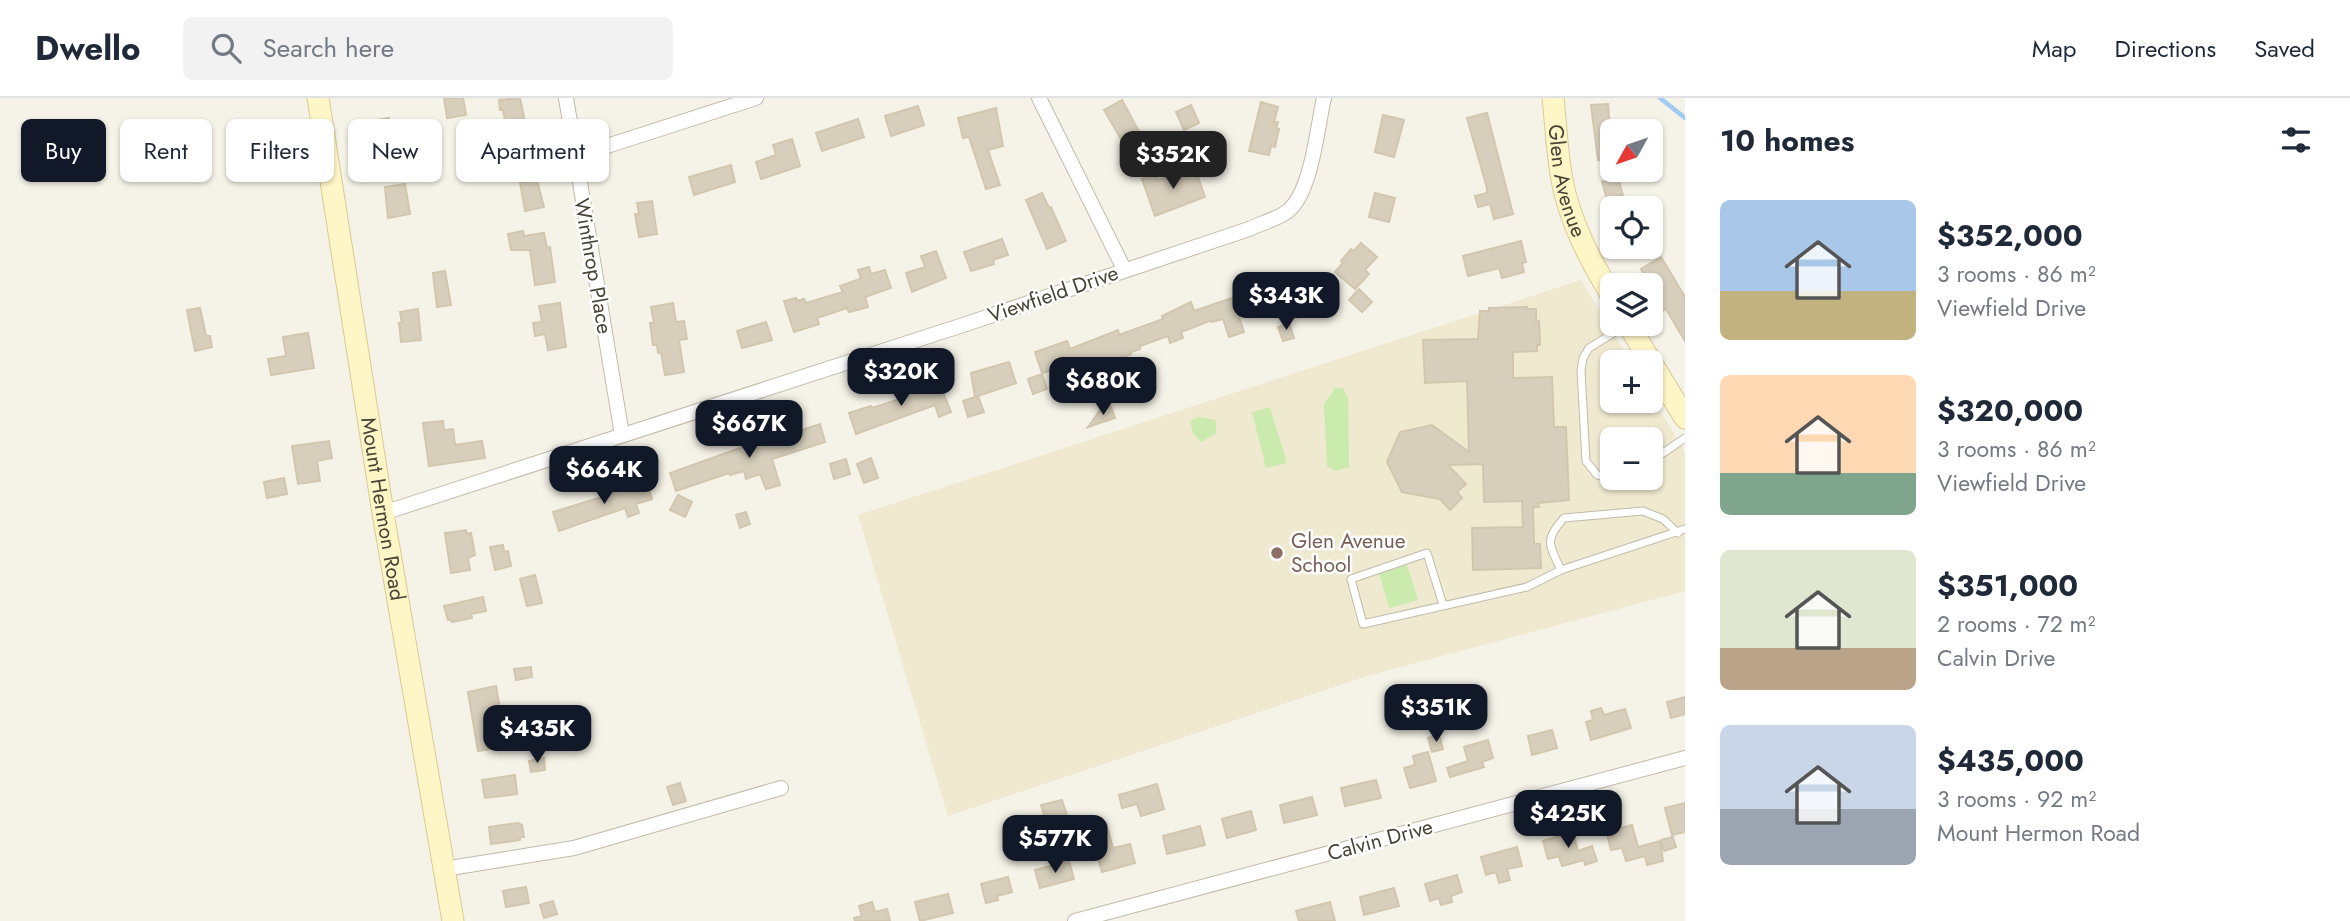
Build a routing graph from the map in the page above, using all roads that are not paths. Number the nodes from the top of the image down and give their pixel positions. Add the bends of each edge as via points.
1 (318, 98) edge
2 (566, 98) edge
3 (756, 98) edge
4 (1039, 98) edge
5 (1324, 98) edge
6 (1553, 98) edge
7 (570, 119) edge
8 (609, 145) edge
9 (579, 182) edge
10 (1124, 269) junction
11 (1600, 275) edge
12 (1609, 336) edge
13 (1636, 336) edge
14 (1685, 418) edge
15 (622, 435) junction
16 (1685, 438) edge
17 (1663, 453) edge
18 (1600, 476) edge
19 (383, 513) junction
20 (1682, 531) edge
21 (1561, 570) junction
22 (1443, 605) junction
23 (1685, 758) edge
24 (781, 788) dead end
25 (444, 869) junction
26 (453, 921) edge
27 (1075, 921) edge

1 - 19 main road, Mount Hermon Road
2 - 7 street, Winthrop Place
3 - 8 street
4 - 10 street
5 - 10 street, Viewfield Drive via 1306,180 1287,212 1249,229
6 - 11 main road, Glen Avenue via 1569,208
9 - 15 street, Winthrop Place
10 - 15 street, Viewfield Drive
12 - 18 lane via 1589,348 1582,364 1587,461
13 - 14 main road
15 - 19 street, Viewfield Drive
16 - 17 lane
19 - 25 main road, Mount Hermon Road
20 - 21 lane
20 - 21 lane via 1643,511 1564,518 1552,531 1550,548
21 - 22 lane via 1527,587
22 - 22 lane via 1363,624 1351,579 1427,553
23 - 27 street, Calvin Drive
24 - 25 street via 574,848
25 - 26 main road, Mount Hermon Road

